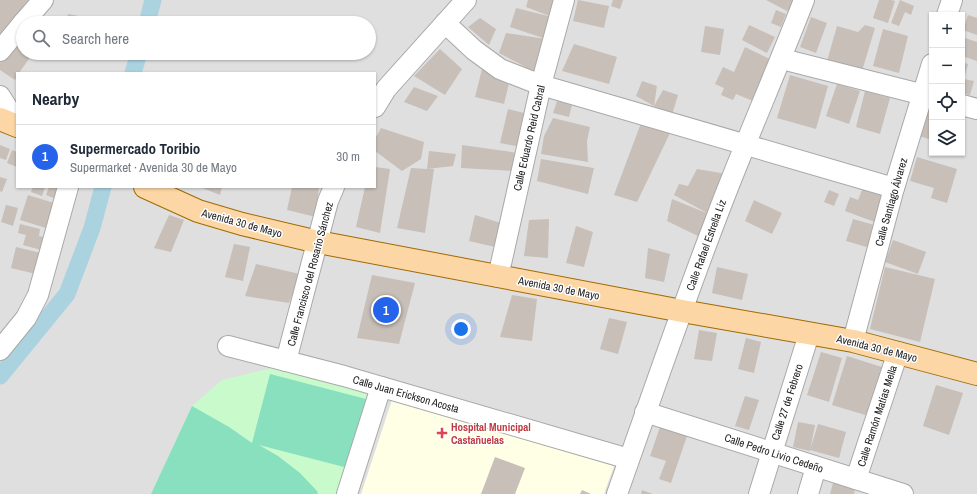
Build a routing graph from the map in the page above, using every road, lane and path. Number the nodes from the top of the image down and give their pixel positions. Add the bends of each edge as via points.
1 (43, 0) edge
2 (466, 0) edge
3 (564, 0) edge
4 (804, 0) edge
5 (952, 0) edge
6 (949, 12) edge
7 (29, 16) edge
8 (445, 23) junction
9 (16, 32) edge
10 (0, 51) edge
11 (782, 59) junction
12 (929, 83) edge
13 (541, 86) junction
14 (0, 96) edge
15 (927, 96) edge
16 (376, 105) edge
17 (965, 106) edge
18 (977, 109) edge
19 (0, 119) edge
20 (16, 121) edge
21 (16, 126) edge
22 (744, 144) junction
23 (68, 188) edge
24 (147, 188) edge
25 (334, 188) edge
26 (894, 188) junction
27 (318, 242) junction
28 (498, 277) junction
29 (682, 311) junction
30 (809, 334) junction
31 (853, 341) junction
32 (228, 346) dead end
33 (0, 350) edge
34 (898, 352) junction
35 (286, 361) junction
36 (977, 374) edge
37 (381, 387) junction
38 (645, 412) junction
39 (771, 452) junction
40 (629, 459) junction
41 (816, 466) junction
42 (856, 480) junction
43 (898, 493) edge
44 (347, 494) edge
45 (617, 494) edge
46 (759, 494) edge
47 (808, 494) edge

1 - 7 street
2 - 8 street
3 - 13 street, Calle Eduardo Reid Cabral
4 - 11 street, Calle Rafael Estrella Liz
5 - 6 street
8 - 13 street via 474,50 500,69
8 - 16 street via 386,88
9 - 10 street
11 - 15 street
11 - 22 street, Calle Rafael Estrella Liz
12 - 15 street, Calle Santiago Álvarez
13 - 22 street
13 - 28 street, Calle Eduardo Reid Cabral
14 - 20 street
15 - 26 street, Calle Santiago Álvarez
17 - 18 street
19 - 21 main road
22 - 26 street
22 - 29 street, Calle Rafael Estrella Liz
23 - 33 street via 38,295 26,318
24 - 27 main road, Avenida 30 de Mayo via 198,211
25 - 27 street, Calle Francisco del Rosario Sánchez
26 - 31 street, Calle Santiago Álvarez
27 - 28 main road, Avenida 30 de Mayo
27 - 35 street, Calle Francisco del Rosario Sánchez
28 - 29 main road, Avenida 30 de Mayo
29 - 30 main road, Avenida 30 de Mayo
29 - 38 street, Calle Rafael Estrella Liz
30 - 31 main road, Avenida 30 de Mayo
30 - 39 street, Calle 27 de Febrero
31 - 34 main road, Avenida 30 de Mayo
32 - 35 street, Calle Juan Erickson Acosta
34 - 36 main road, Avenida 30 de Mayo
34 - 42 street, Calle Ramón Matías Mella
35 - 37 street, Calle Juan Erickson Acosta
37 - 40 street, Calle Juan Erickson Acosta
37 - 44 street
38 - 39 street, Calle Pedro Livio Cedeño
38 - 40 street, Calle Rafael Estrella Liz
39 - 41 street, Calle Pedro Livio Cedeño
39 - 46 street, Calle 27 de Febrero
40 - 45 street, Calle Rafael Estrella Liz
41 - 42 street, Calle Pedro Livio Cedeño
41 - 47 street
42 - 43 street, Calle Pedro Livio Cedeño

